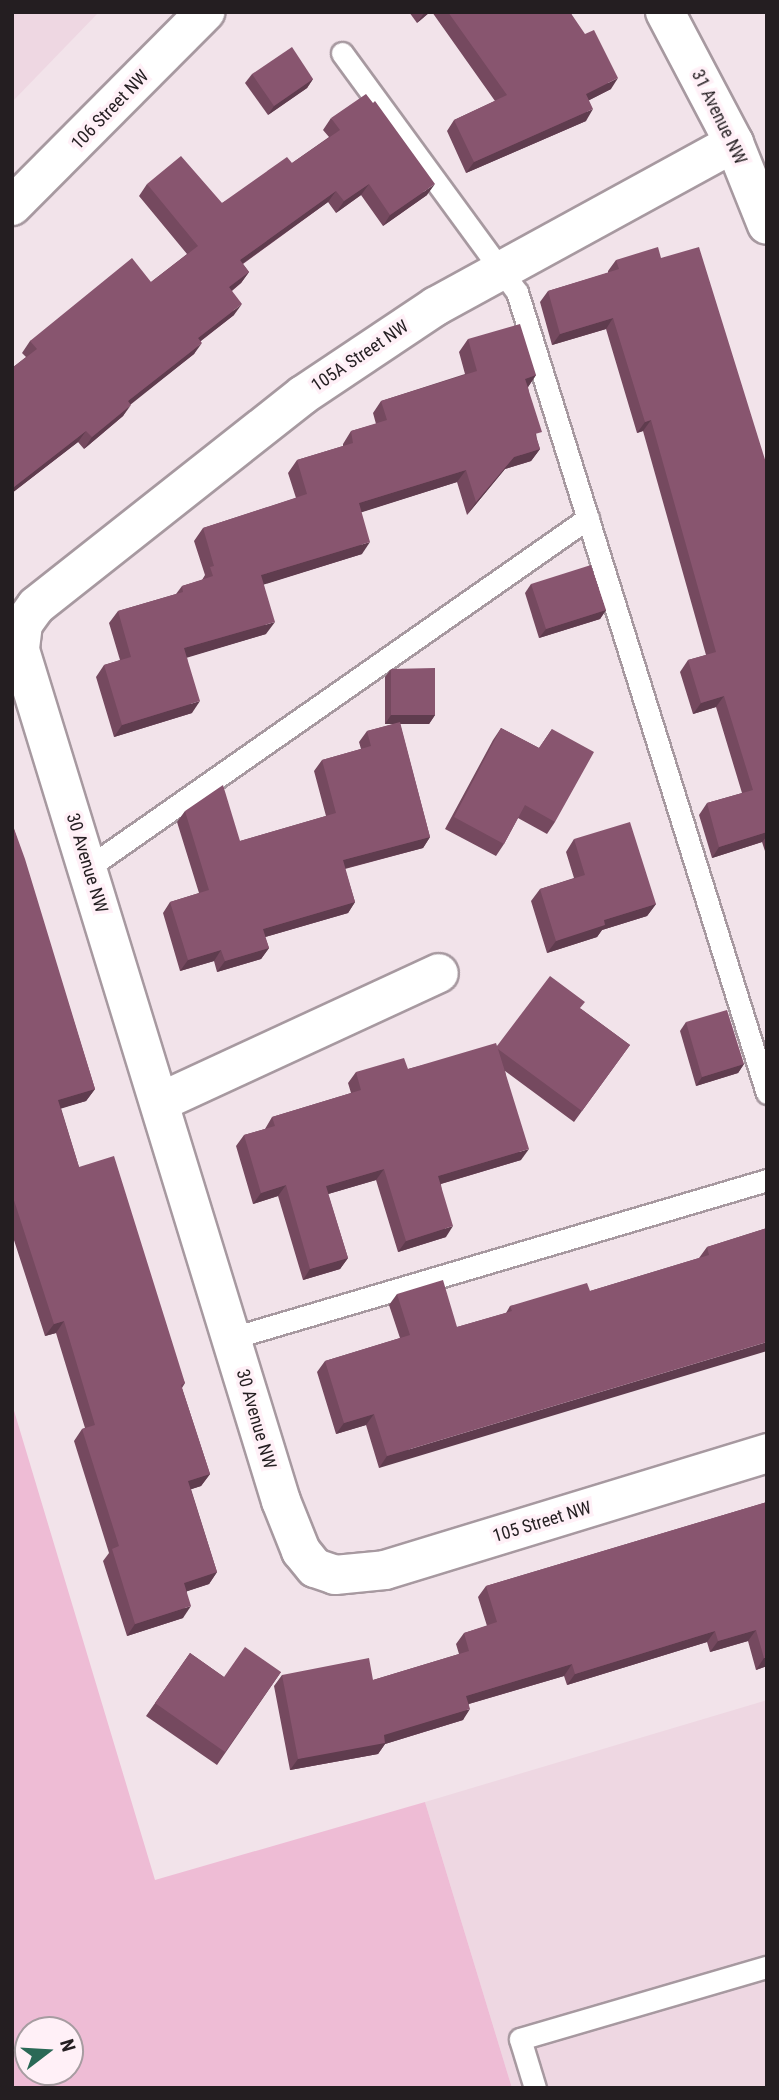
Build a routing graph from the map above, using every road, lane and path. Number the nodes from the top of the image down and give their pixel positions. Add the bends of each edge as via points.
1 (205, 12) edge
2 (664, 12) edge
3 (342, 53) dead end
4 (734, 143) junction
5 (12, 206) edge
6 (767, 225) edge
7 (500, 269) junction
8 (588, 518) junction
9 (23, 624) joint
10 (89, 867) junction
11 (439, 973) dead end
12 (767, 1093) edge
13 (160, 1102) junction
14 (767, 1180) edge
15 (232, 1338) junction
16 (767, 1453) edge
17 (315, 1569) joint
18 (767, 1968) edge
19 (535, 2088) edge

1 - 5 street, 106 Street NW
2 - 4 street, 31 Avenue NW
3 - 7 lane
4 - 6 street, 31 Avenue NW
4 - 7 street, 105A Street NW
7 - 8 lane via 517,292
7 - 9 street, 105A Street NW via 303,395 57,589
8 - 10 lane
8 - 12 lane
9 - 10 street, 30 Avenue NW via 19,634 23,667
10 - 13 street, 30 Avenue NW
11 - 13 street
13 - 15 street, 30 Avenue NW
14 - 15 lane
15 - 17 street, 30 Avenue NW via 285,1514 301,1551
16 - 17 street, 105 Street NW via 385,1570 335,1575
18 - 19 lane via 520,2039

